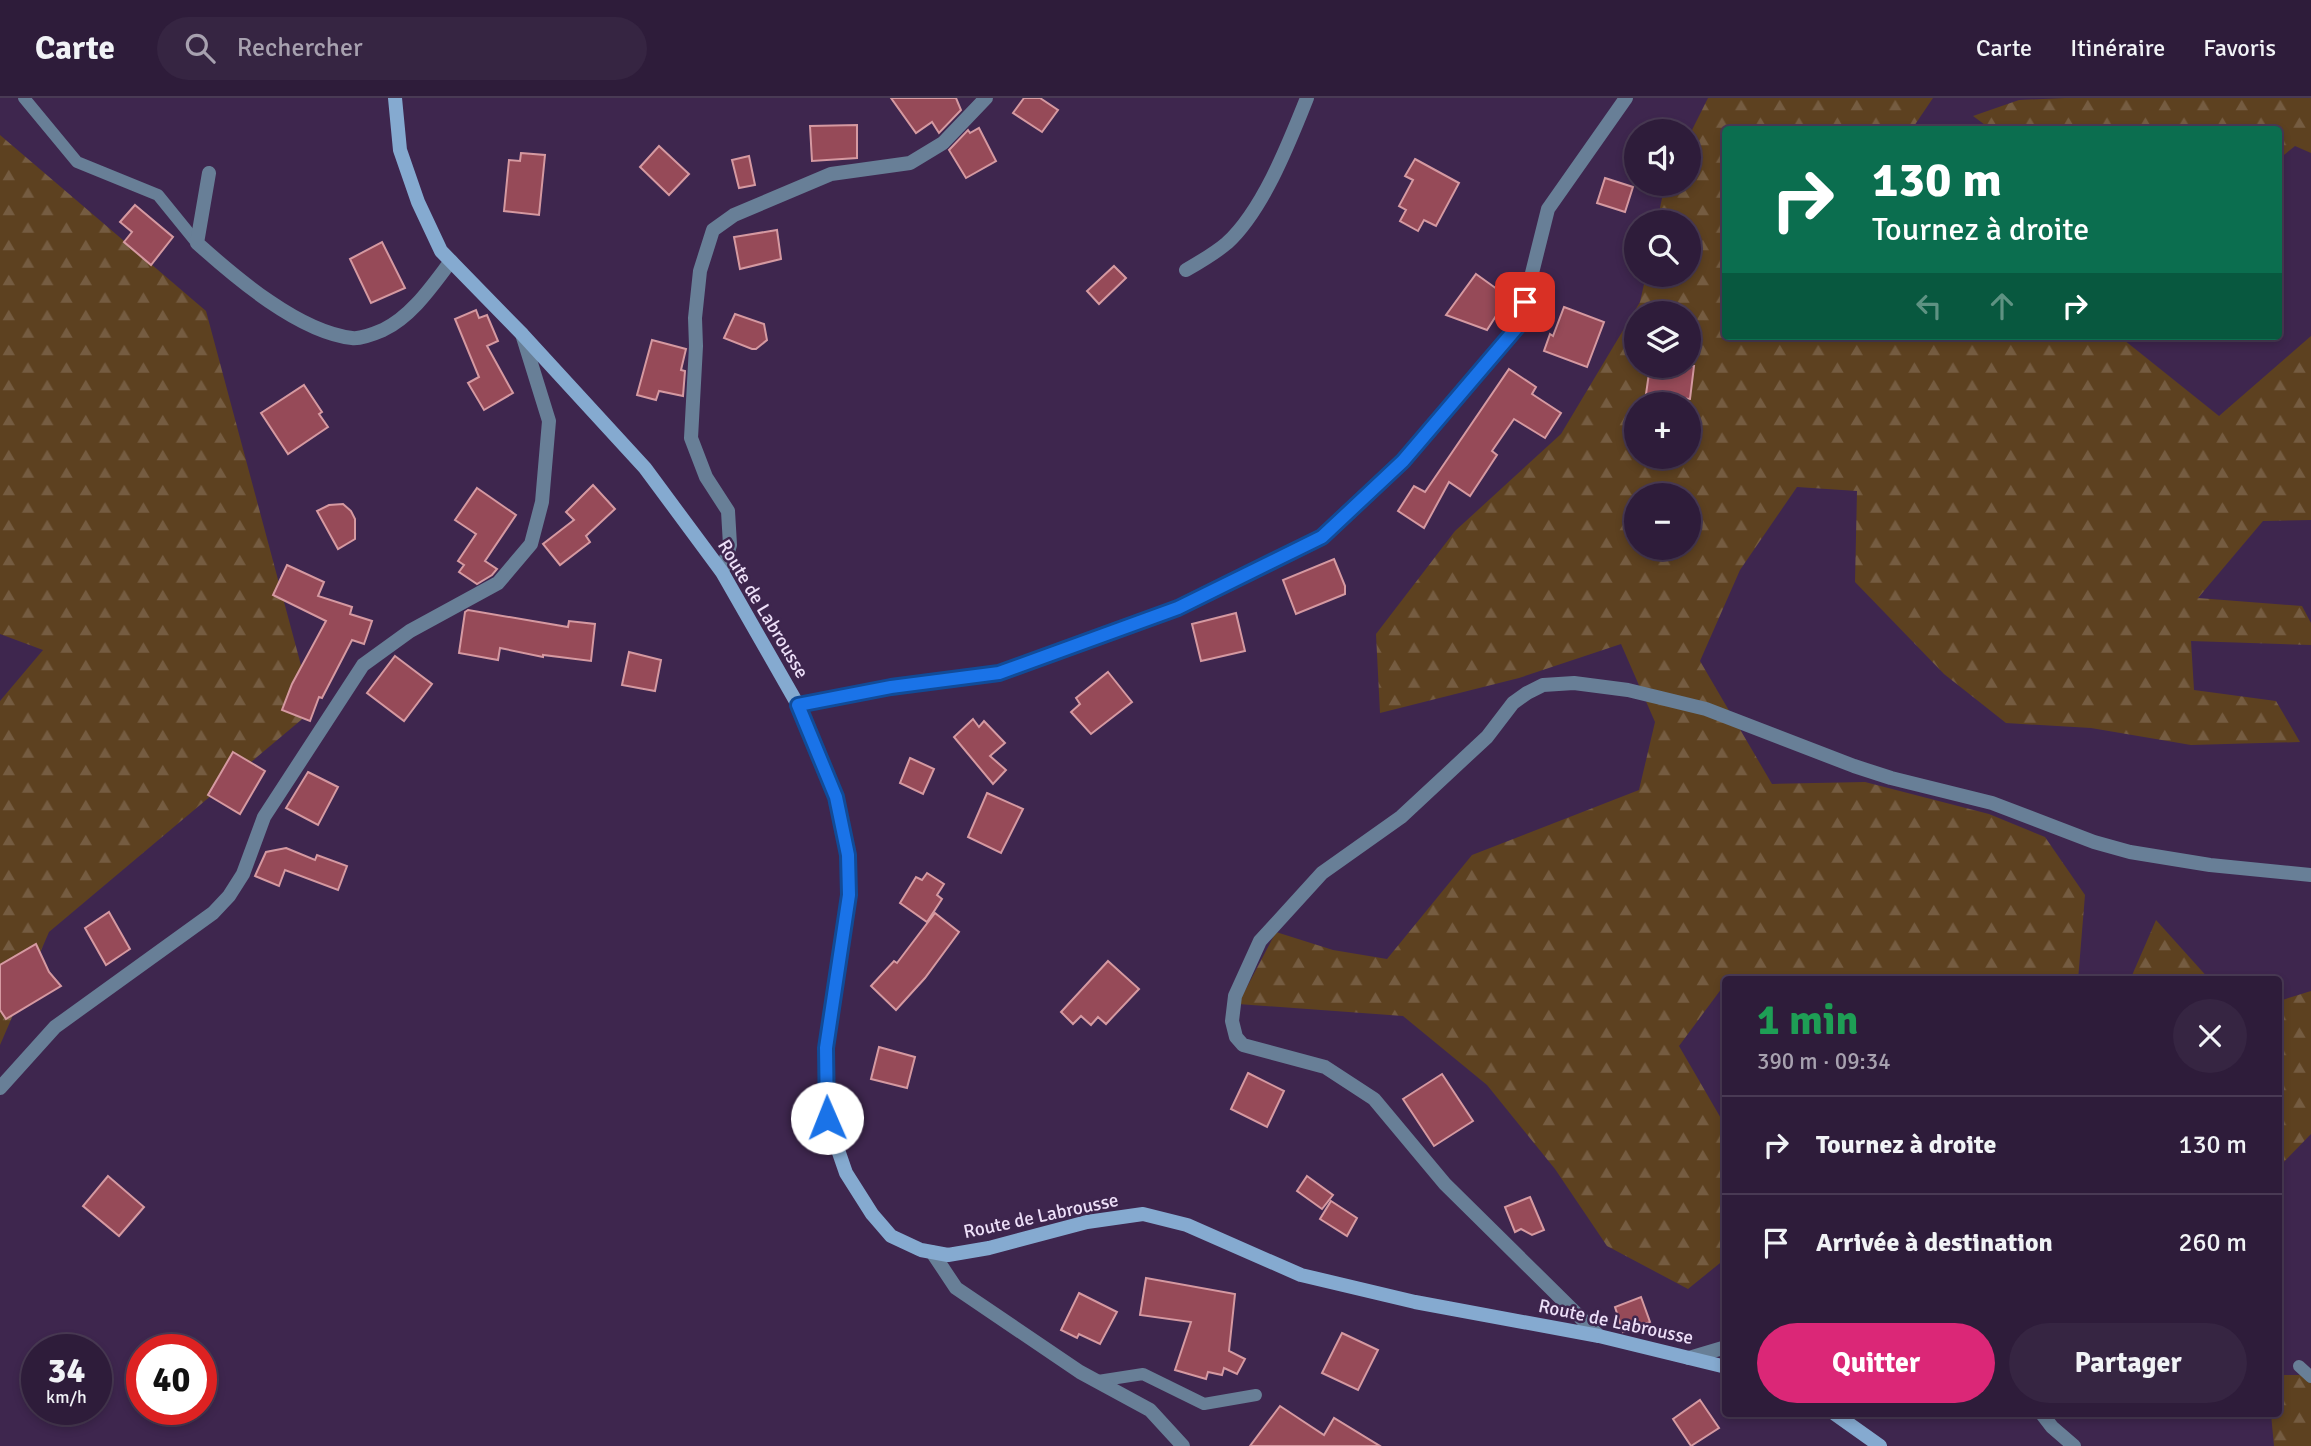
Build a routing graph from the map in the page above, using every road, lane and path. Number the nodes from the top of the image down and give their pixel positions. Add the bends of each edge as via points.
1 (24, 98) edge
2 (395, 98) edge
3 (986, 98) edge
4 (1307, 98) edge
5 (1626, 98) edge
6 (209, 173) dead end
7 (197, 243) junction
8 (451, 261) junction
9 (1186, 270) dead end
10 (522, 334) junction
11 (722, 572) junction
12 (798, 705) junction
13 (2311, 876) edge
14 (0, 1088) edge
15 (932, 1252) junction
16 (1599, 1336) junction
17 (1722, 1348) edge
18 (1689, 1358) junction
19 (1722, 1366) edge
20 (2299, 1366) dead end
21 (2311, 1377) edge
22 (1098, 1381) junction
23 (1256, 1395) dead end
24 (1839, 1417) edge
25 (2044, 1417) edge
26 (1183, 1446) edge
27 (1880, 1446) edge
28 (2074, 1446) edge

1 - 7 lane via 77,162 158,195
2 - 8 street, Route de Labrousse via 404,163 418,202
3 - 11 street via 943,143 910,163 831,174 734,215 713,230 700,271 695,318 691,438 706,477 728,511 730,545
4 - 9 street via 1279,165 1247,218 1228,242
5 - 12 street via 1548,209 1519,325 1403,461 1322,537 1178,608 999,673
6 - 7 street
7 - 8 street via 234,277 307,325 354,339 384,330 419,303
8 - 10 street, Route de Labrousse
10 - 11 street, Route de Labrousse via 645,468
10 - 14 street via 549,421 542,502 531,544 498,583 410,631 363,665 264,817 243,874 229,896 213,913 55,1027
11 - 12 street, Route de Labrousse
12 - 15 street, Route de Labrousse via 836,797 848,855 849,895 826,1048 827,1118 846,1174 872,1214 891,1236
13 - 16 street via 2130,852 1992,803 1854,766 1706,709 1628,690 1574,682 1543,685 1527,693 1401,817 1322,873 1260,941 1235,996 1232,1021 1243,1045 1325,1067 1374,1099 1445,1184
15 - 16 street, Route de Labrousse via 948,1255 989,1248 1087,1222 1143,1214 1187,1225 1301,1275 1415,1302
15 - 22 street via 956,1288
16 - 18 street, Route de Labrousse
17 - 18 street
18 - 19 street, Route de Labrousse
20 - 21 lane
22 - 23 lane via 1143,1374 1204,1404
22 - 26 street via 1150,1409
24 - 27 street
25 - 28 street

